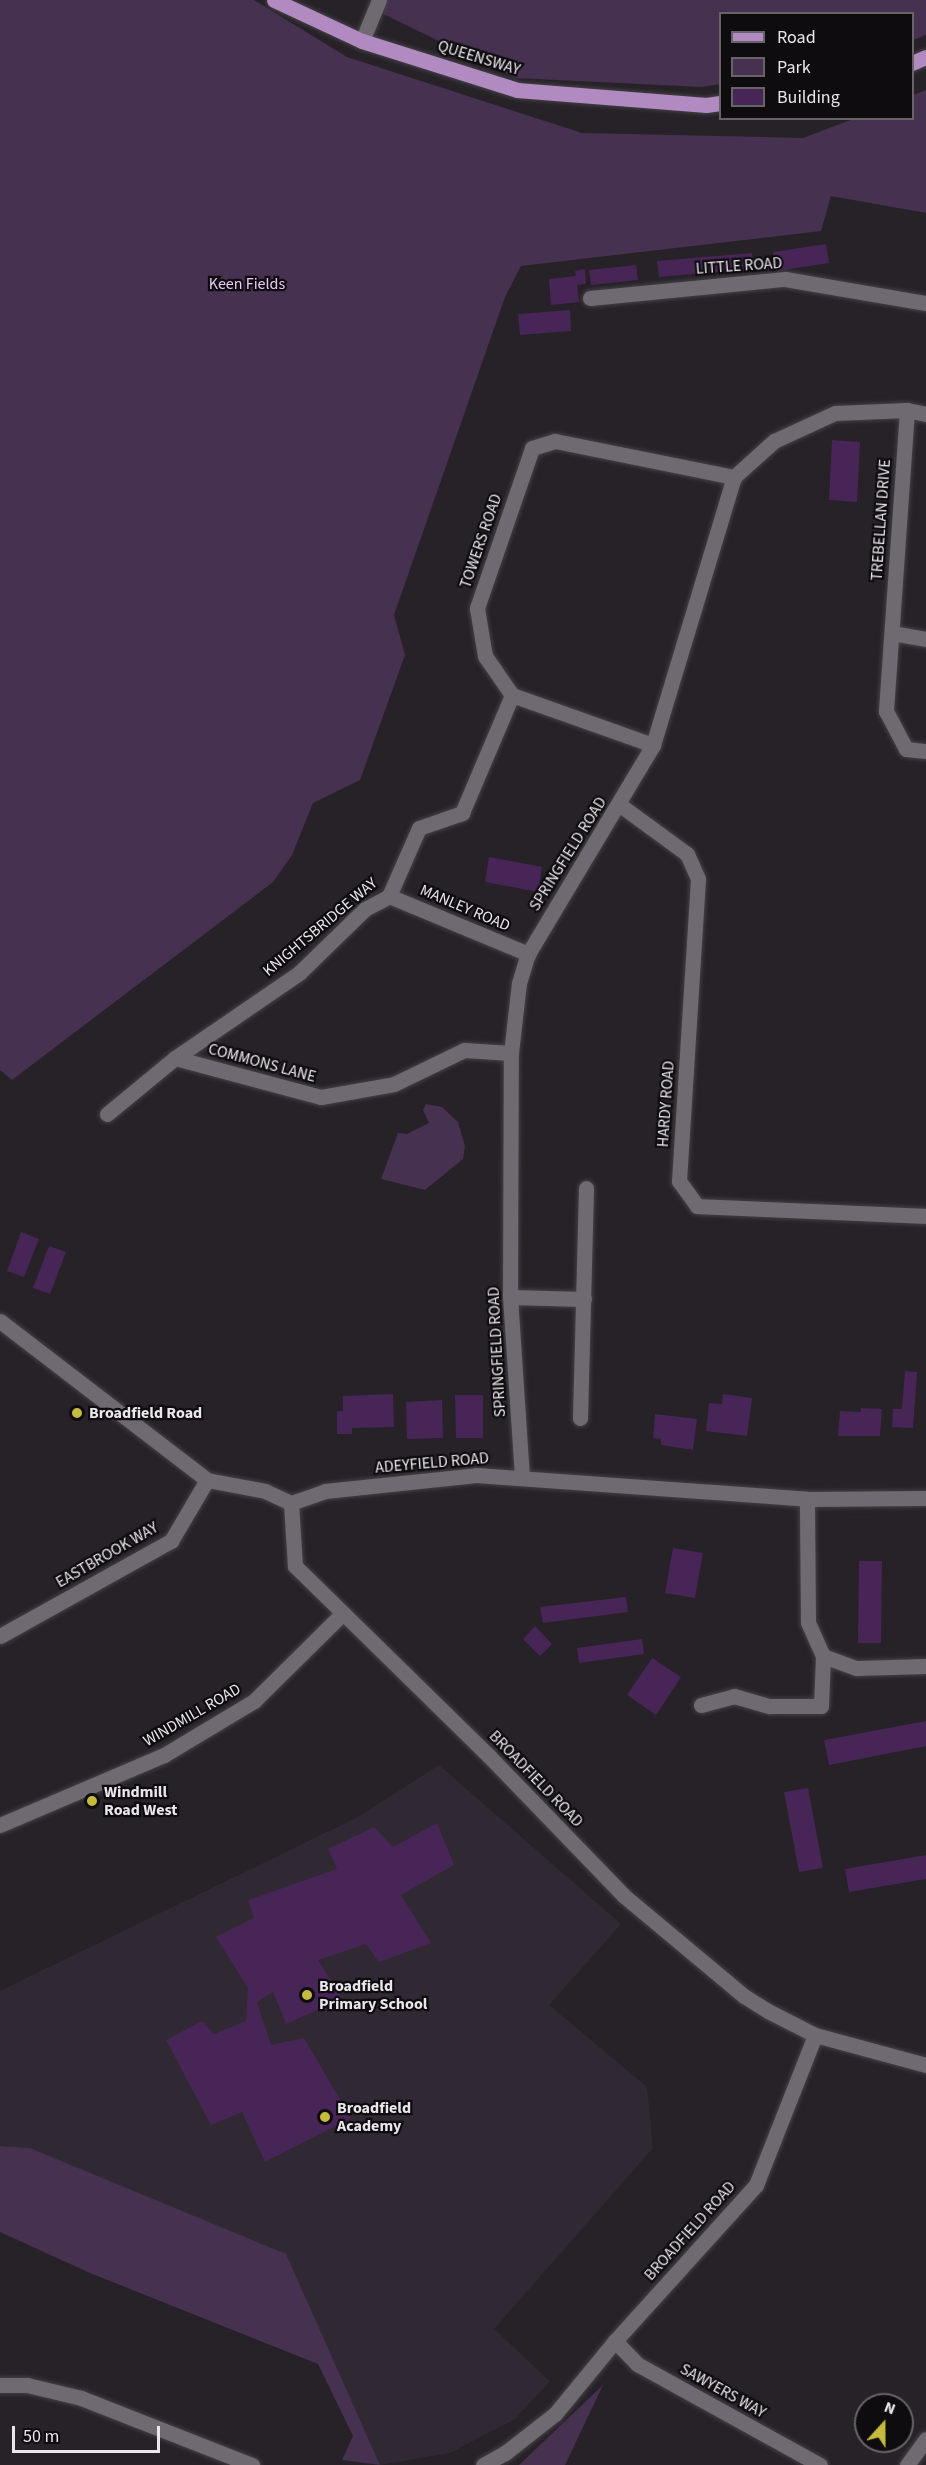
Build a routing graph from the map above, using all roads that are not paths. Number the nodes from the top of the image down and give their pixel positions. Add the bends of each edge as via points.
1 (274, 0) edge
2 (379, 0) edge
3 (362, 41) junction
4 (719, 103) edge
5 (590, 298) dead end
6 (926, 303) edge
7 (907, 410) junction
8 (926, 414) edge
9 (734, 477) junction
10 (892, 633) junction
11 (926, 639) edge
12 (512, 695) junction
13 (653, 746) junction
14 (926, 751) edge
15 (620, 805) junction
16 (389, 896) junction
17 (528, 954) junction
18 (512, 1053) junction
19 (175, 1058) junction
20 (107, 1114) dead end
21 (586, 1188) dead end
22 (926, 1216) edge
23 (510, 1297) junction
24 (584, 1299) junction
25 (0, 1321) edge
26 (580, 1418) dead end
27 (522, 1477) junction
28 (207, 1480) junction
29 (926, 1498) edge
30 (807, 1499) junction
31 (291, 1503) junction
32 (343, 1613) junction
33 (1, 1633) edge
34 (823, 1656) junction
35 (926, 1666) edge
36 (701, 1705) dead end
37 (0, 1825) edge
38 (815, 2035) junction
39 (926, 2065) edge
40 (615, 2341) junction
41 (0, 2385) edge
42 (926, 2439) edge
43 (252, 2465) edge
44 (483, 2465) edge
45 (820, 2465) edge
46 (907, 2465) edge

1 - 3 main road, QUEENSWAY
2 - 3 street
3 - 4 main road, QUEENSWAY via 517,90
5 - 6 street, LITTLE ROAD via 785,279
7 - 8 street
7 - 9 street via 835,413 774,441
7 - 10 street, TREBELLAN DRIVE
9 - 12 street, TOWERS ROAD via 555,441 532,448 477,608 485,656
9 - 13 street, SPRINGFIELD ROAD
10 - 11 street
10 - 14 street, TREBELLAN DRIVE via 886,711 906,749
12 - 13 street
12 - 16 street, KNIGHTSBRIDGE WAY via 462,813 420,828
13 - 15 street, SPRINGFIELD ROAD
15 - 17 street, SPRINGFIELD ROAD
15 - 22 street, HARDY ROAD via 687,854 698,879 679,1181 697,1206
16 - 17 street, MANLEY ROAD
16 - 19 street, KNIGHTSBRIDGE WAY via 365,909 299,973
17 - 18 street, SPRINGFIELD ROAD via 519,983
18 - 19 street, COMMONS LANE via 464,1050 394,1084 321,1097
18 - 23 street, SPRINGFIELD ROAD
19 - 20 street, KNIGHTSBRIDGE WAY
21 - 24 street
23 - 24 street
23 - 27 street, SPRINGFIELD ROAD
24 - 26 street
25 - 28 street
27 - 30 street, ADEYFIELD ROAD
27 - 31 street, ADEYFIELD ROAD via 476,1475 325,1491
28 - 31 street via 265,1491
28 - 33 street, EASTBROOK WAY via 171,1541
29 - 30 street, ADEYFIELD ROAD
30 - 34 street via 808,1622
31 - 32 street, BROADFIELD ROAD via 295,1566
32 - 37 street, WINDMILL ROAD via 254,1701 164,1755
32 - 38 street, BROADFIELD ROAD via 623,1895 744,1996
34 - 35 street via 856,1668
34 - 36 street via 821,1706 770,1706 734,1696
38 - 39 street, BROADFIELD ROAD
38 - 40 street, BROADFIELD ROAD via 756,2185
40 - 44 street, BROADFIELD ROAD via 555,2414
40 - 45 street, SAWYERS WAY via 637,2364
41 - 43 street via 27,2385 81,2398
42 - 46 street

